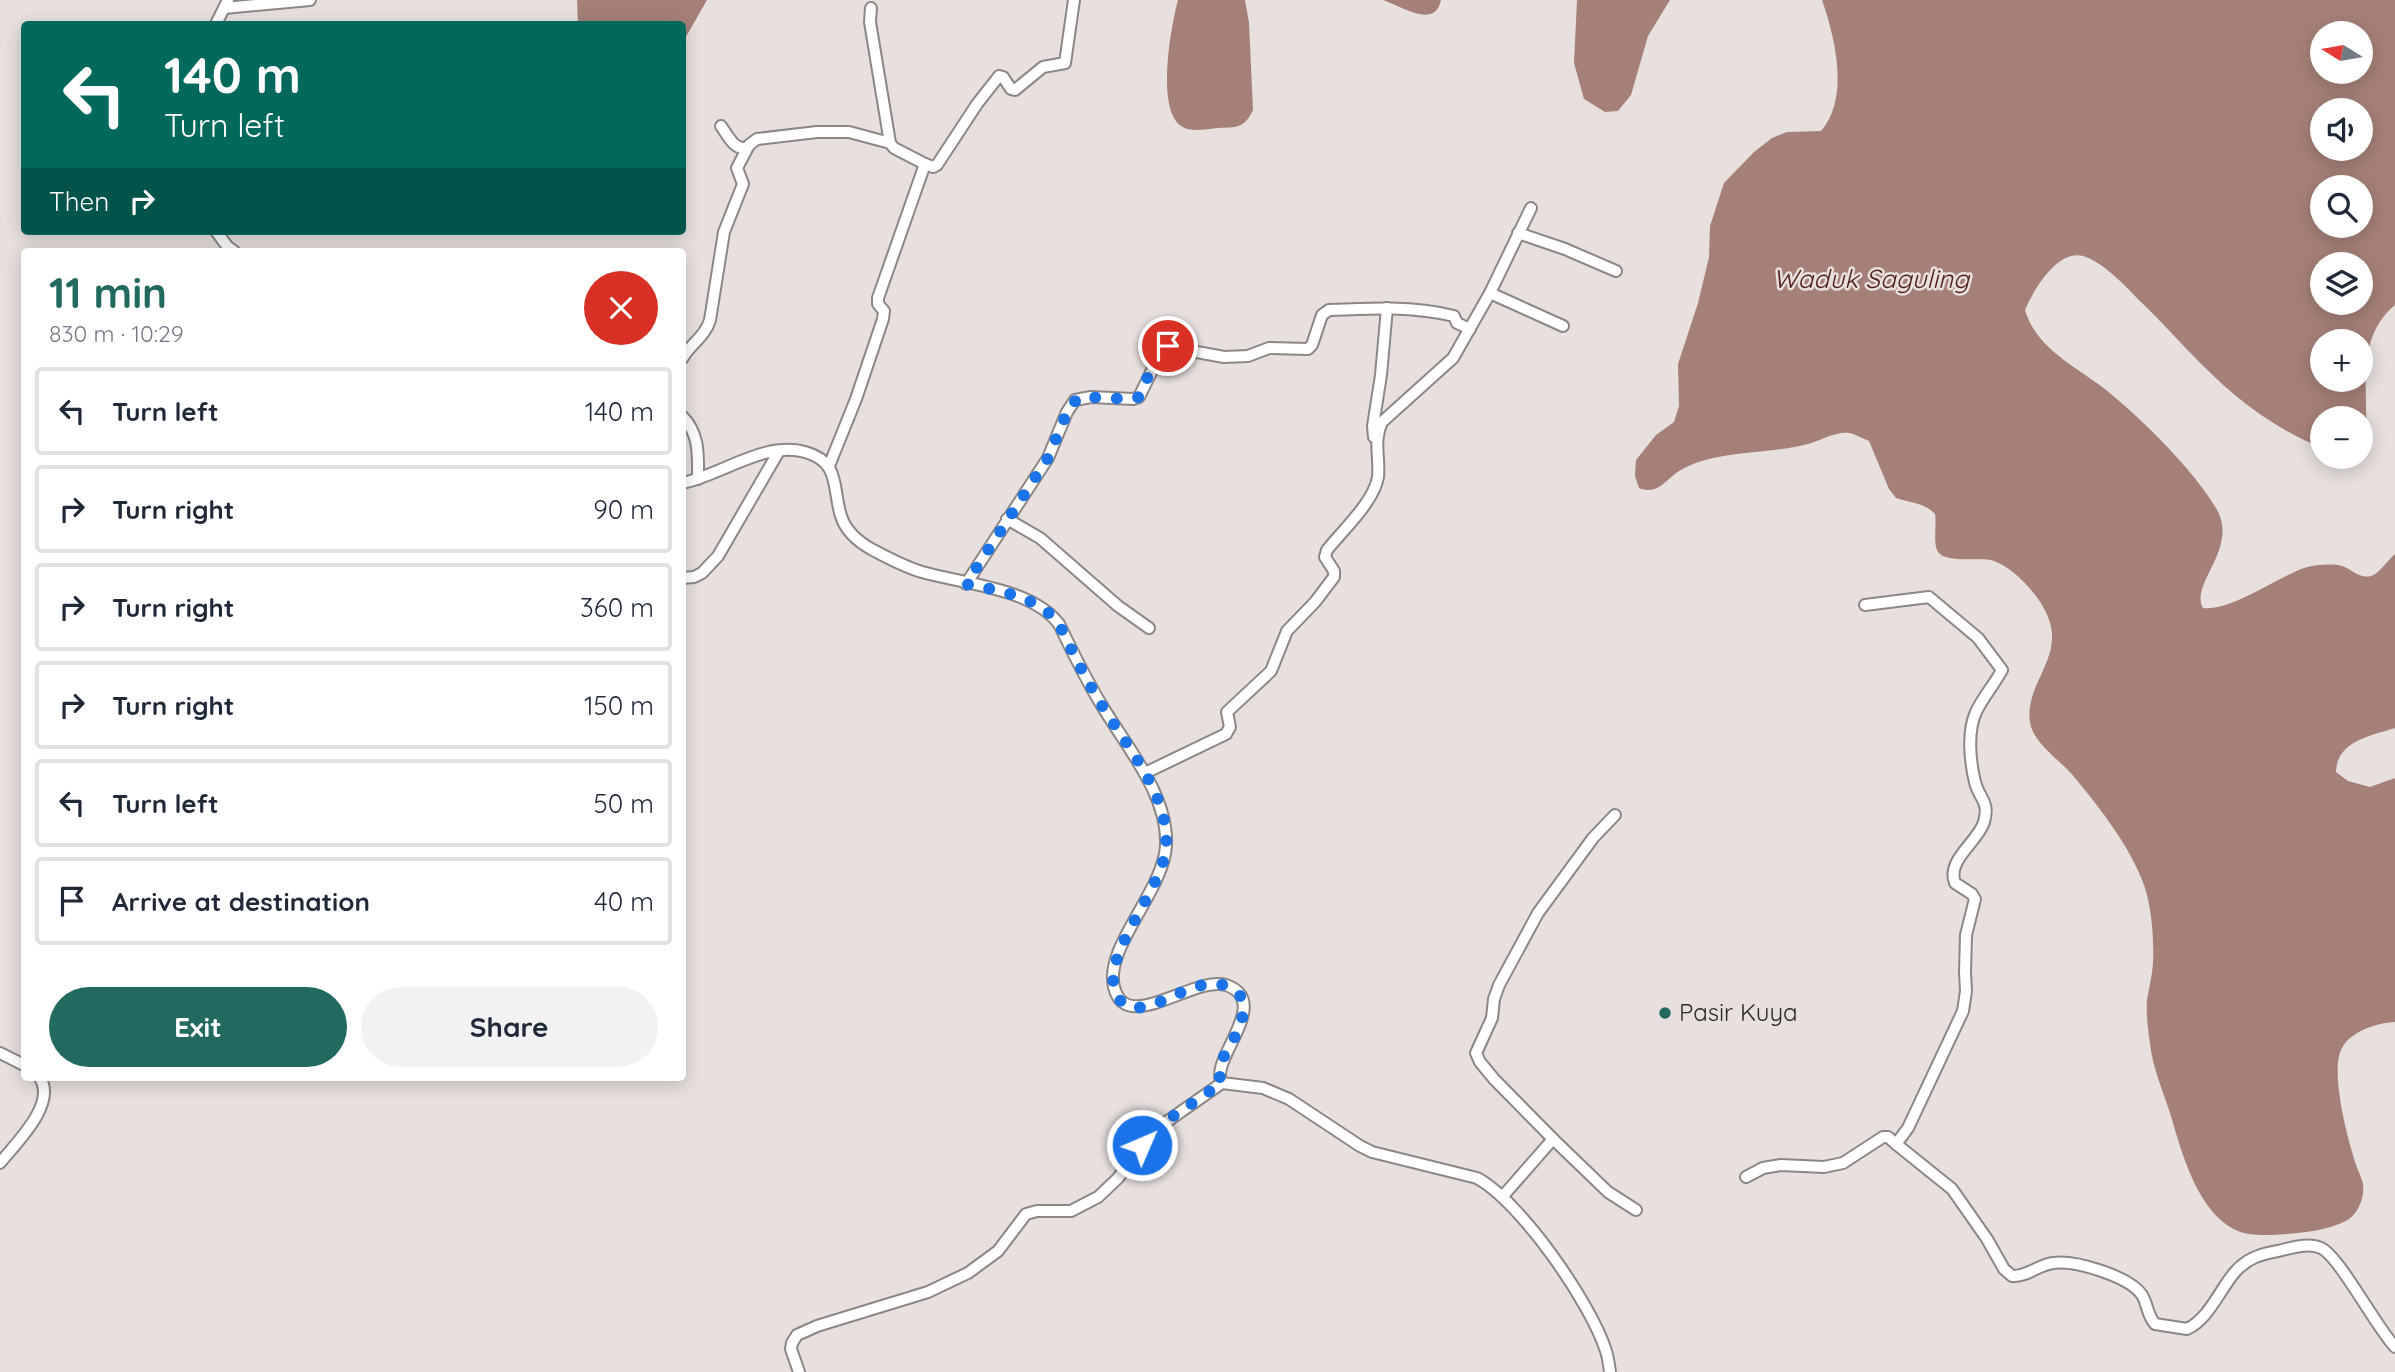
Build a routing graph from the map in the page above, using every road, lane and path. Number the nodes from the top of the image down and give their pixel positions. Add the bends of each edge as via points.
1 (310, 0) edge
2 (1074, 0) edge
3 (226, 4) edge
4 (871, 8) dead end
5 (218, 21) edge
6 (721, 126) dead end
7 (890, 142) junction
8 (748, 147) junction
9 (925, 164) junction
10 (1531, 208) dead end
11 (1518, 233) junction
12 (1616, 271) dead end
13 (1490, 293) junction
14 (1387, 308) junction
15 (1563, 326) dead end
16 (1470, 329) junction
17 (686, 352) edge
18 (686, 420) edge
19 (1377, 441) junction
20 (779, 451) junction
21 (829, 466) junction
22 (698, 480) junction
23 (686, 482) edge
24 (1007, 519) junction
25 (686, 578) edge
26 (966, 584) junction
27 (1865, 605) dead end
28 (1149, 628) dead end
29 (1145, 773) junction
30 (1615, 815) dead end
31 (0, 1053) edge
32 (21, 1064) edge
33 (41, 1081) edge
34 (1222, 1083) junction
35 (1553, 1139) junction
36 (1896, 1144) junction
37 (0, 1163) edge
38 (1746, 1177) dead end
39 (1503, 1196) junction
40 (1636, 1210) dead end
41 (2395, 1347) edge
42 (799, 1372) edge
43 (1610, 1372) edge

1 - 3 street
2 - 9 street via 1065,63 1043,67 1015,90 999,76 937,165
3 - 5 street
4 - 7 street
6 - 8 street via 739,149
7 - 8 street via 849,132 826,132 757,139
7 - 9 street
8 - 17 street via 738,164 743,184 722,244 710,320 705,334
9 - 21 street via 878,298 883,319
10 - 11 street
11 - 12 street
11 - 13 street
13 - 15 street
13 - 16 street
14 - 16 street via 1454,316
14 - 19 street via 1373,425
14 - 24 street via 1326,311 1308,349 1269,348 1248,356 1224,357 1164,346 1139,397 1075,400 1048,458
16 - 19 street via 1453,358 1382,422
18 - 22 street via 698,444
19 - 29 street via 1374,489 1325,553 1334,577 1287,631 1274,666 1227,712 1230,727 1226,734
20 - 21 street via 807,453
20 - 22 street
20 - 25 street via 718,556 702,573
21 - 26 street via 841,516 856,539 918,571
22 - 23 street
24 - 26 street
24 - 28 street via 1040,538
26 - 29 street via 1020,597 1050,613
27 - 36 street via 1929,597 1978,638 2002,670 1975,713 1971,735 1976,786 1986,802 1984,822 1953,876 1975,900 1966,935 1965,1005 1908,1128
29 - 34 street via 1162,815 1164,862 1117,957 1115,990 1124,1004 1139,1008 1206,984 1235,990 1241,997 1242,1019 1220,1065
30 - 35 street via 1538,913 1499,985 1492,1018 1476,1053 1494,1079
31 - 32 street
33 - 37 street via 42,1108
34 - 39 street via 1263,1088 1296,1103 1372,1152 1477,1178
34 - 42 street via 1152,1132 1098,1197 1070,1211 1026,1214 998,1251 968,1273 928,1292 797,1335 791,1349
35 - 39 street
35 - 40 street via 1608,1192
36 - 38 street via 1883,1137 1843,1163 1781,1165
36 - 41 street via 1952,1189 2012,1276 2055,1262 2102,1270 2138,1290 2155,1324 2187,1329 2198,1322 2246,1261 2295,1247 2319,1247 2336,1260
39 - 43 street via 1583,1302 1606,1351

